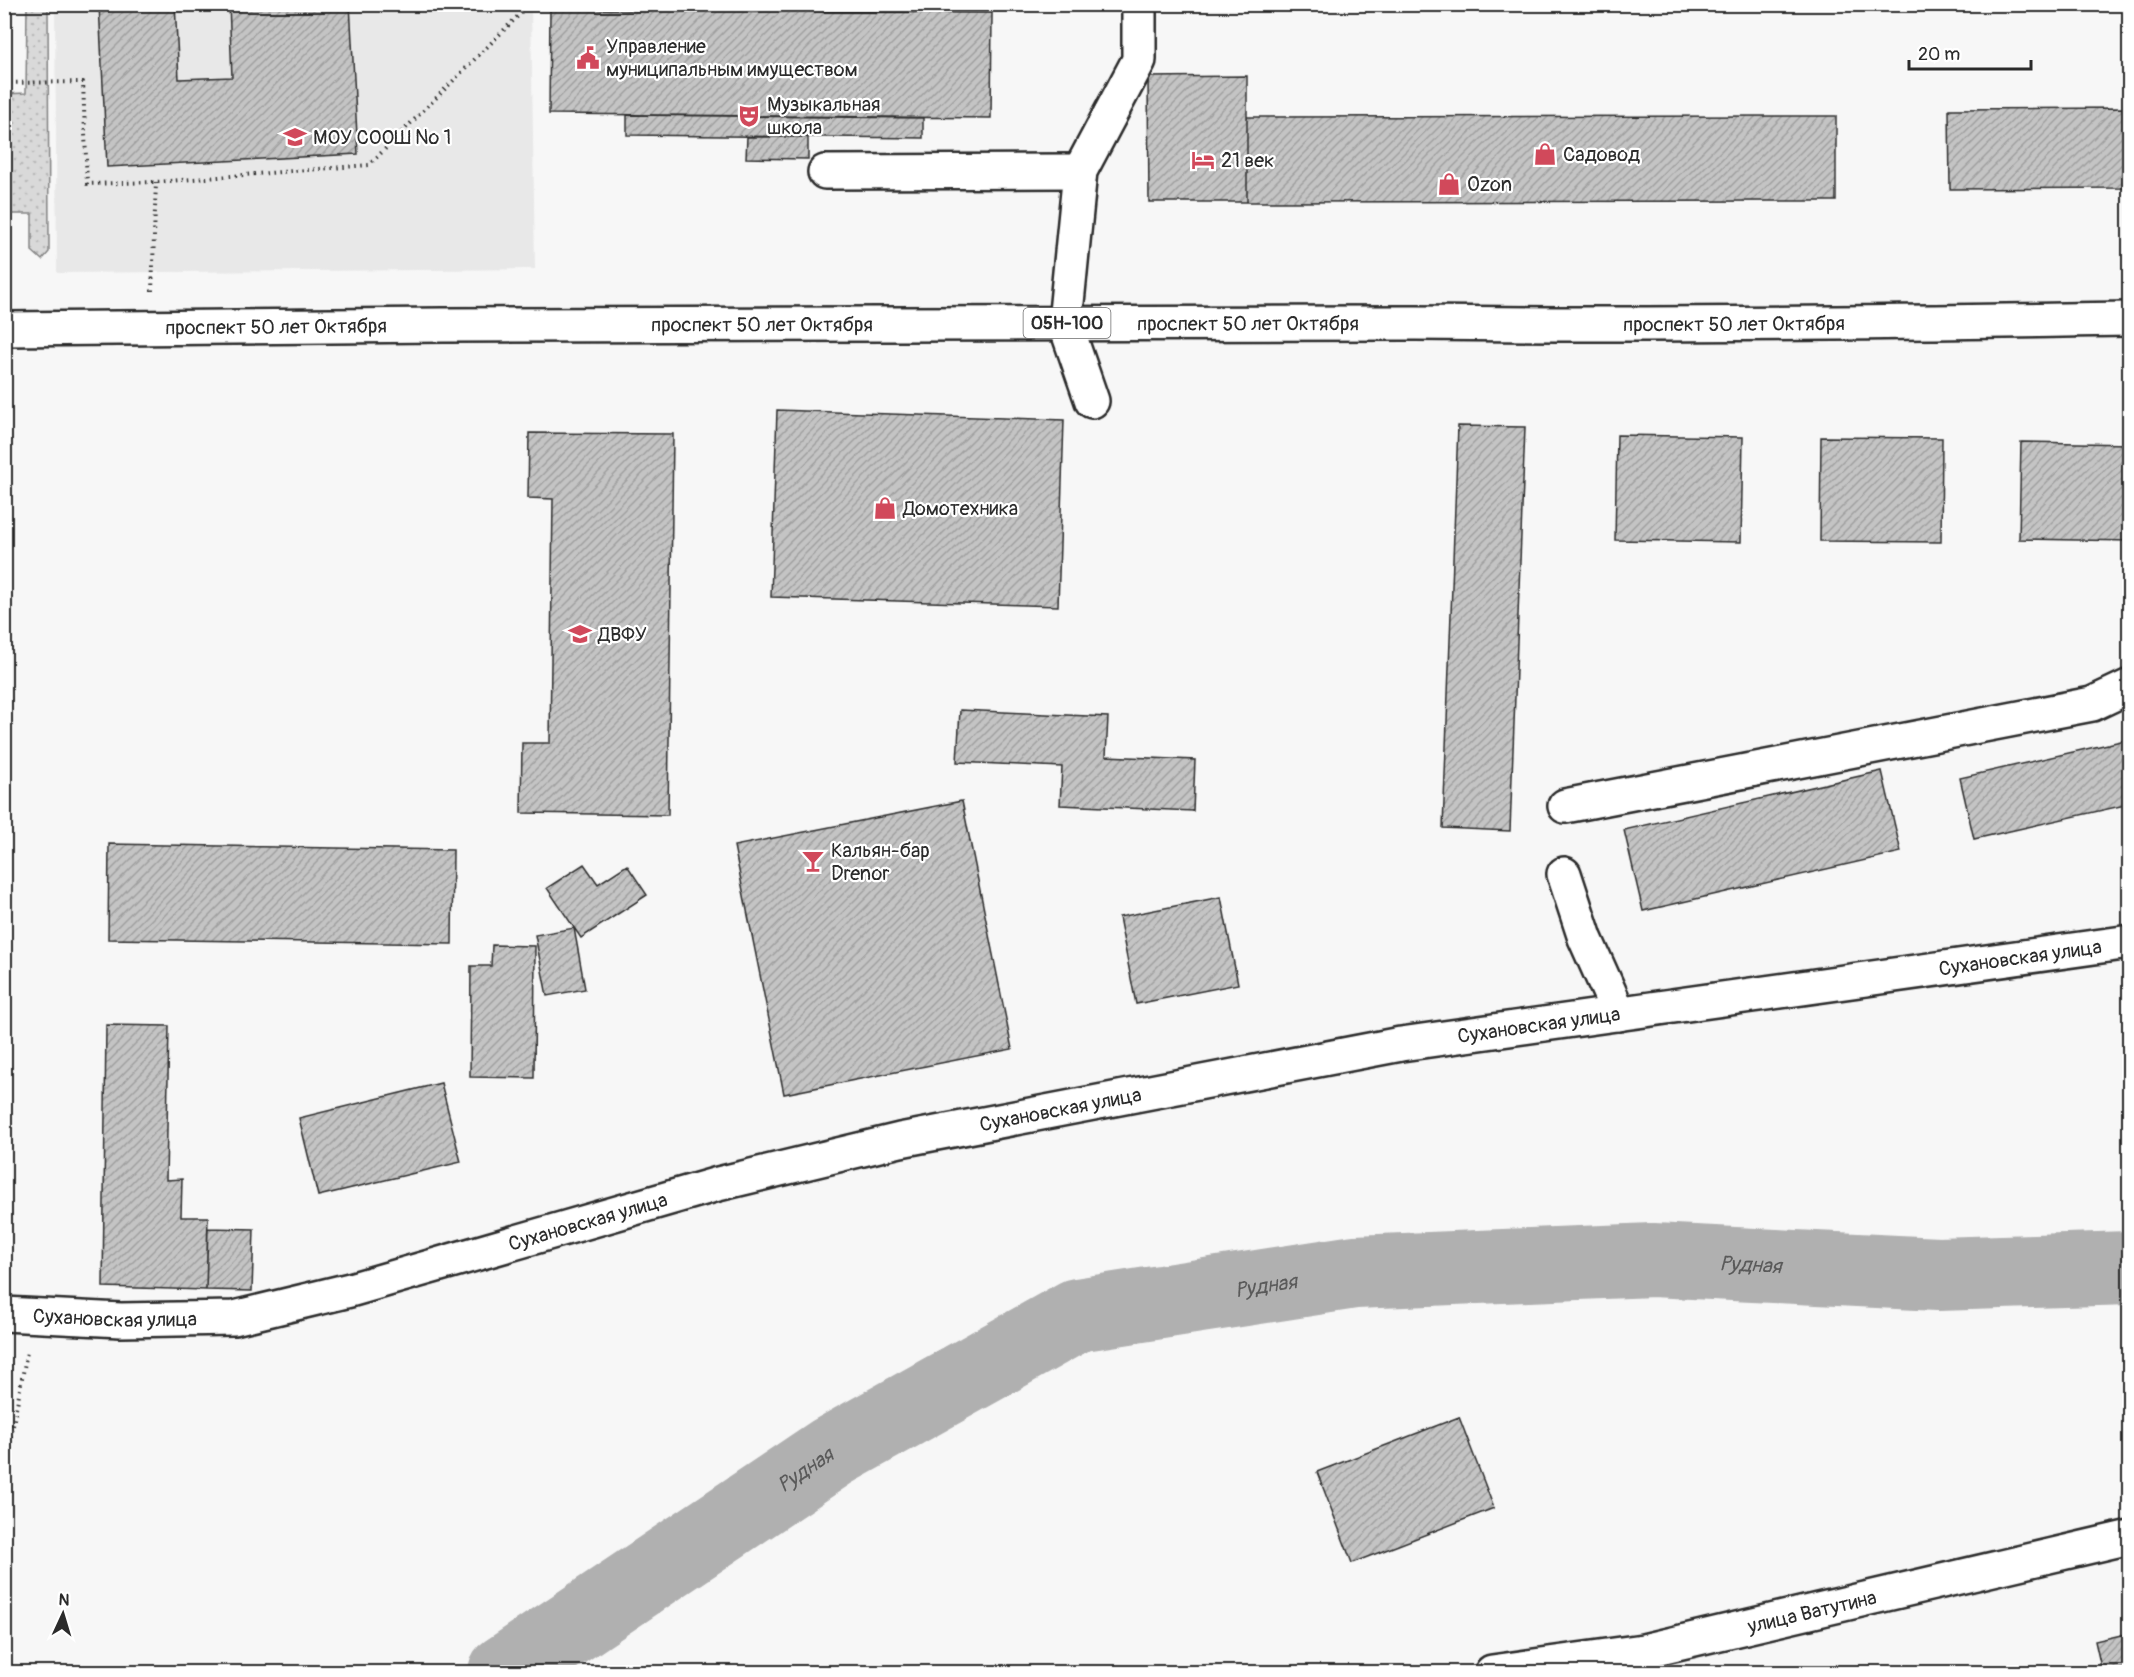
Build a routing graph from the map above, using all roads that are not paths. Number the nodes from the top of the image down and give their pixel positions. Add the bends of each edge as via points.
1 (1139, 4) edge
2 (1080, 171) junction
3 (825, 172) dead end
4 (2130, 319) edge
5 (1065, 323) junction
6 (4, 328) edge
7 (1092, 401) dead end
8 (2130, 686) edge
9 (1565, 806) dead end
10 (1564, 874) dead end
11 (2130, 942) edge
12 (1619, 1014) junction
13 (19, 1315) edge
14 (2130, 1537) edge
15 (1492, 1672) edge

1 - 2 street via 1138,60
2 - 3 street
2 - 5 street
4 - 5 street, проспект 50 лет Октября / 05Н-100 via 1573,325
5 - 6 street, проспект 50 лет Октября / 05Н-100
5 - 7 street
8 - 9 street via 2092,704
10 - 12 street via 1585,938
11 - 12 street, Сухановская улица
12 - 13 street, Сухановская улица via 1401,1044 900,1140 718,1184 350,1290 234,1318 121,1320
14 - 15 street, улица Ватутина via 1643,1651

